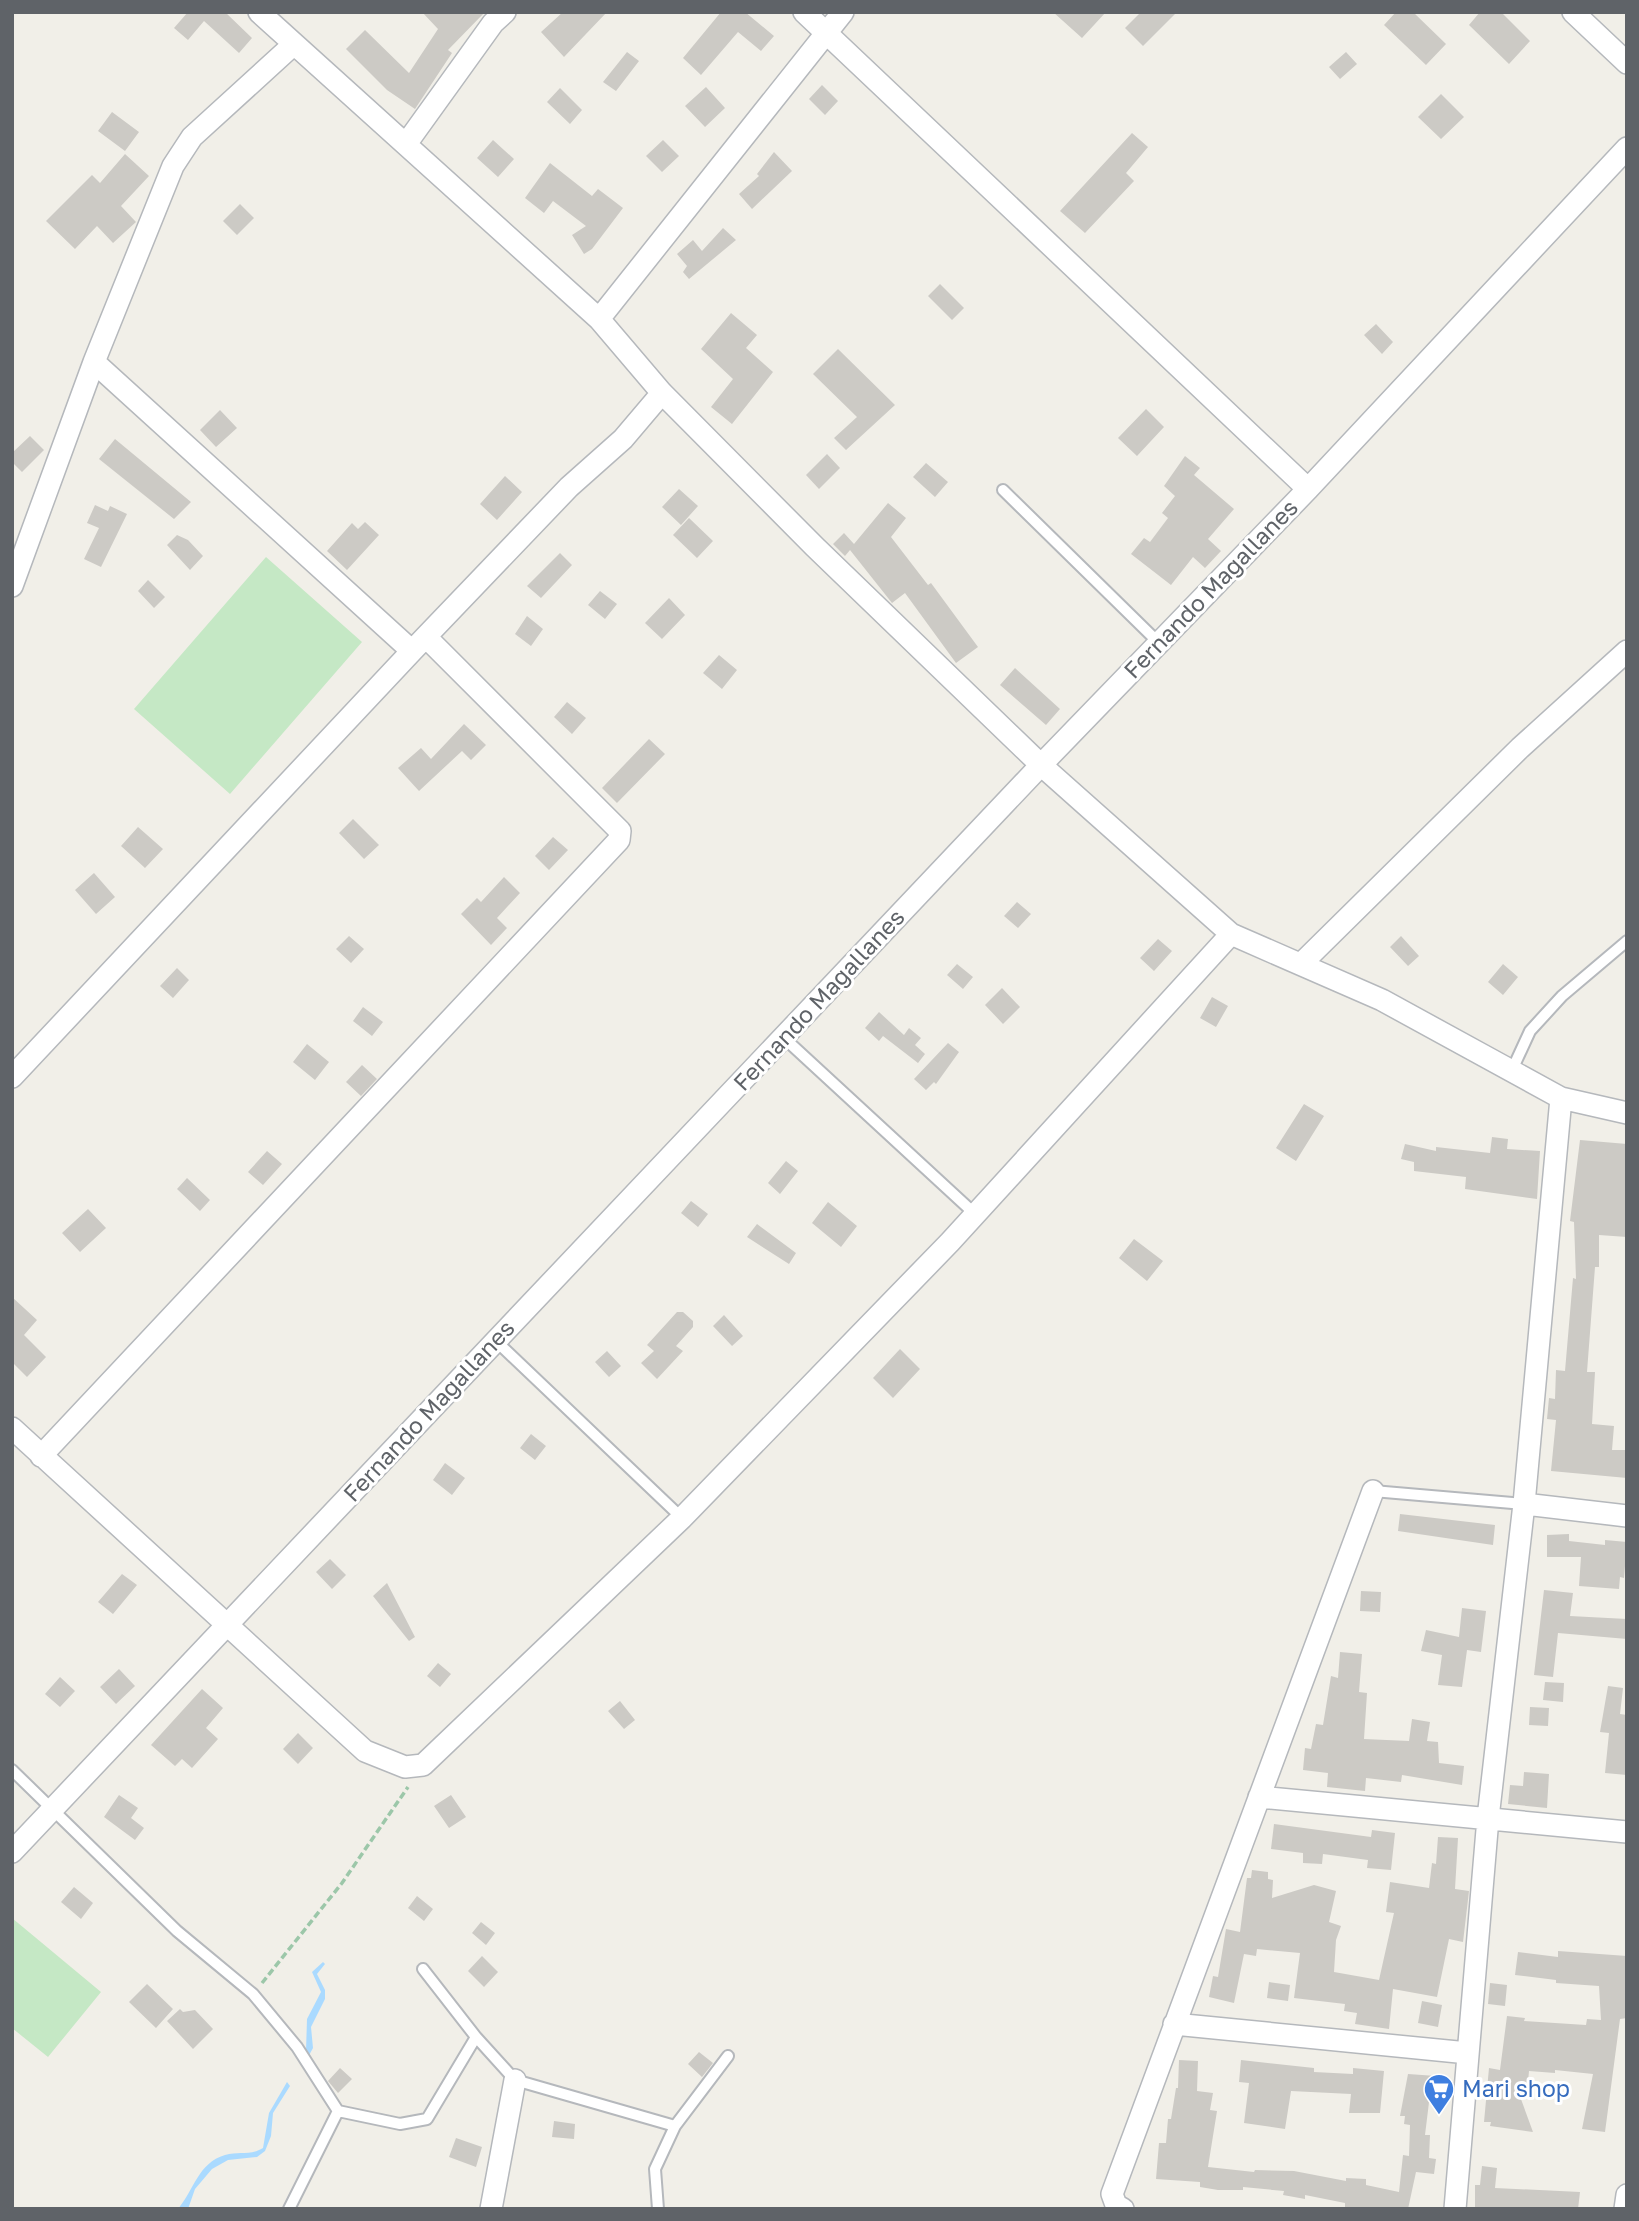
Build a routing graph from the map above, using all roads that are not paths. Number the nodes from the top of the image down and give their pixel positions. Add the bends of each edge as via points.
1 (258, 12) edge
2 (505, 12) edge
3 (804, 12) edge
4 (843, 12) edge
5 (1573, 12) edge
6 (824, 32) junction
7 (294, 44) junction
8 (1627, 63) edge
9 (406, 144) junction
10 (1627, 148) edge
11 (599, 319) junction
12 (94, 362) junction
13 (662, 393) junction
14 (1308, 489) junction
15 (1003, 490) dead end
16 (12, 586) edge
17 (1159, 643) junction
18 (419, 644) junction
19 (1627, 651) edge
20 (1041, 765) junction
21 (1231, 934) junction
22 (1627, 941) edge
23 (1302, 963) junction
24 (783, 1037) junction
25 (1513, 1070) junction
26 (12, 1077) edge
27 (1561, 1098) junction
28 (1627, 1114) edge
29 (975, 1214) junction
30 (496, 1341) junction
31 (12, 1428) edge
32 (41, 1456) junction
33 (1373, 1491) joint
34 (1524, 1504) junction
35 (1627, 1516) edge
36 (682, 1518) junction
37 (226, 1626) junction
38 (12, 1770) edge
39 (1259, 1797) junction
40 (53, 1811) junction
41 (1488, 1818) junction
42 (1627, 1832) edge
43 (12, 1852) edge
44 (424, 1969) dead end
45 (1174, 2024) junction
46 (476, 2038) junction
47 (1468, 2053) junction
48 (728, 2056) dead end
49 (515, 2080) junction
50 (338, 2111) junction
51 (675, 2126) junction
52 (1627, 2195) edge
53 (289, 2209) edge
54 (491, 2209) edge
55 (658, 2209) edge
56 (1123, 2209) edge
57 (1455, 2209) edge
58 (1625, 2209) edge

1 - 7 street
2 - 9 street
3 - 6 street
4 - 6 street
5 - 8 street
6 - 11 street
6 - 14 street
7 - 9 street
7 - 12 street via 192,137 173,166
9 - 11 street
10 - 14 street, Fernando Magallanes
11 - 13 street
12 - 16 street
12 - 18 street
13 - 18 street via 623,439 569,487
13 - 20 street
14 - 17 street, Fernando Magallanes
15 - 17 lane
17 - 20 street, Fernando Magallanes
18 - 26 street
18 - 32 street via 620,831 620,840
19 - 23 street via 1520,748
20 - 21 street
20 - 24 street, Fernando Magallanes
21 - 23 street
21 - 29 street
22 - 25 lane via 1562,996 1530,1031
23 - 25 street
24 - 29 lane
24 - 30 street, Fernando Magallanes
25 - 27 street
27 - 28 street
27 - 34 street
29 - 36 street
30 - 36 lane
30 - 37 street, Fernando Magallanes
31 - 32 street
32 - 37 street
33 - 34 lane
33 - 39 street
34 - 35 street
34 - 41 street
36 - 37 street via 423,1765 405,1767 365,1751
37 - 40 street, Fernando Magallanes
38 - 40 lane
39 - 41 street
39 - 45 street
40 - 43 street, Fernando Magallanes
40 - 50 lane via 177,1931 253,1994 297,2047
41 - 42 street
41 - 47 street
44 - 46 lane
45 - 47 street
45 - 56 street via 1112,2194
46 - 49 lane
46 - 50 lane via 427,2119 400,2124
47 - 57 street
48 - 51 lane
49 - 51 lane
49 - 54 street
50 - 53 lane
51 - 55 lane via 655,2169
52 - 58 street

